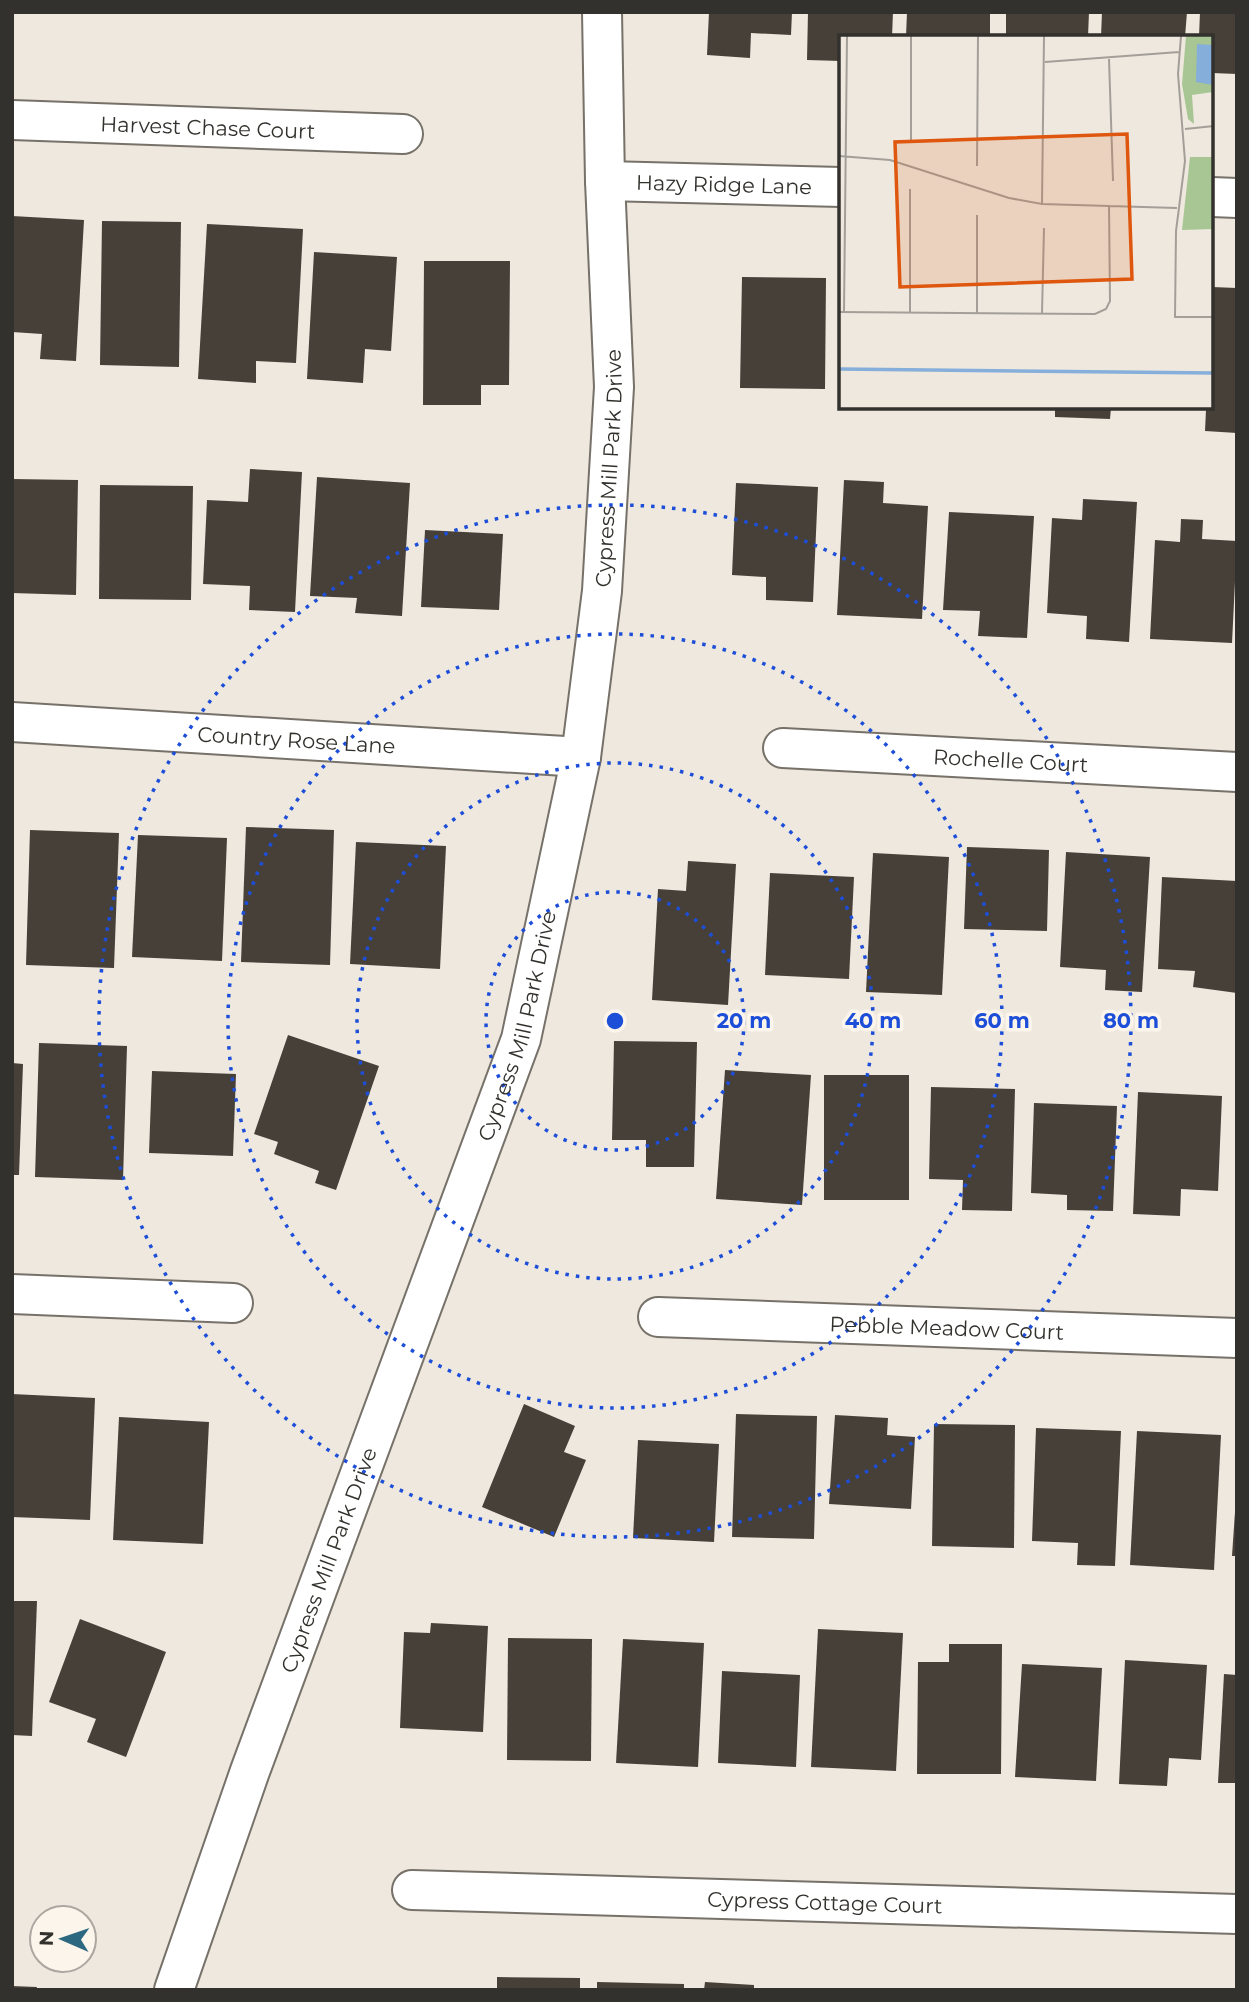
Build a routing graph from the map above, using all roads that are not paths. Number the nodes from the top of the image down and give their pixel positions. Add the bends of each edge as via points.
1 (602, 12) edge
2 (12, 120) edge
3 (403, 134) dead end
4 (605, 181) junction
5 (839, 187) edge
6 (1214, 197) edge
7 (1237, 198) edge
8 (12, 723) edge
9 (783, 748) dead end
10 (581, 757) junction
11 (1237, 772) edge
12 (12, 1294) edge
13 (233, 1303) dead end
14 (658, 1317) dead end
15 (1237, 1338) edge
16 (412, 1890) dead end
17 (1237, 1914) edge
18 (174, 1990) edge

1 - 4 street, Cypress Mill Park Drive
2 - 3 street, Harvest Chase Court
4 - 5 street, Hazy Ridge Lane
4 - 10 street, Cypress Mill Park Drive via 614,387 602,591
6 - 7 street
8 - 10 street, Country Rose Lane
9 - 11 street, Rochelle Court
10 - 18 street, Cypress Mill Park Drive via 521,1039 250,1770
12 - 13 street
14 - 15 street, Pebble Meadow Court
16 - 17 street, Cypress Cottage Court

